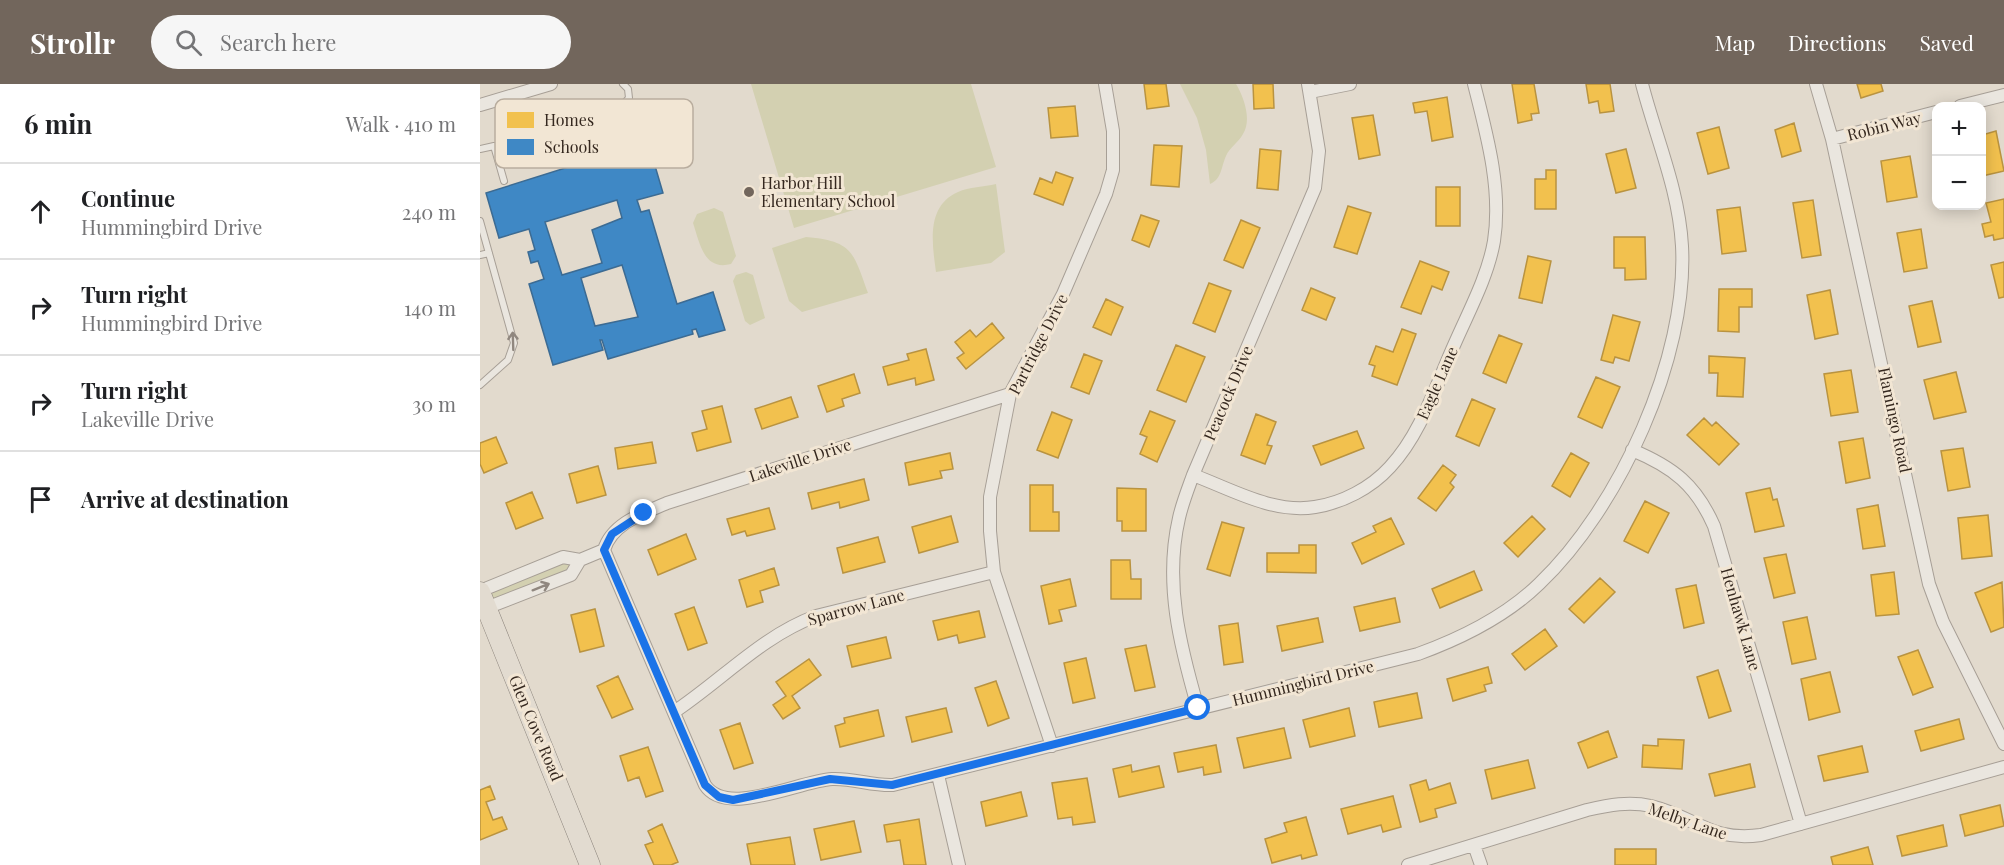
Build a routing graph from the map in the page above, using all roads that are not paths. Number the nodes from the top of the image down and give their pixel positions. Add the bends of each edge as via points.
1 (551, 84) edge
2 (623, 84) edge
3 (1105, 84) edge
4 (1350, 84) edge
5 (1474, 84) edge
6 (1642, 84) edge
7 (1816, 84) edge
8 (1309, 88) edge
9 (2004, 95) edge
10 (500, 99) edge
11 (627, 99) edge
12 (495, 101) edge
13 (1976, 102) edge
14 (480, 105) edge
15 (1932, 113) edge
16 (1832, 139) junction
17 (480, 149) edge
18 (495, 150) edge
19 (500, 168) edge
20 (504, 181) dead end
21 (480, 221) edge
22 (489, 253) junction
23 (480, 255) edge
24 (480, 385) edge
25 (1010, 394) junction
26 (1632, 450) junction
27 (1193, 475) junction
28 (604, 550) junction
29 (580, 560) junction
30 (994, 572) junction
31 (482, 601) edge
32 (1198, 708) junction
33 (674, 712) junction
34 (2004, 744) edge
35 (1052, 746) junction
36 (2004, 767) edge
37 (938, 775) junction
38 (1801, 824) junction
39 (1474, 845) junction
40 (590, 865) edge
41 (959, 865) edge
42 (1408, 865) edge
43 (1481, 865) edge

1 - 10 street
2 - 11 lane
3 - 25 street, Partridge Drive via 1113,131 1113,170 1106,194 1063,294
4 - 8 street
5 - 27 street, Eagle Lane via 1493,172 1494,242 1467,315 1405,450 1366,487 1344,499 1315,507 1267,503
6 - 26 street, Hummingbird Drive via 1677,207 1682,285 1671,348
7 - 16 street, Flamingo Road
8 - 27 street, Peacock Drive via 1319,151 1316,188
9 - 13 street
12 - 14 street
15 - 16 street, Robin Way
16 - 34 street, Flamingo Road via 1929,584 1943,622
17 - 18 lane via 494,146
19 - 20 lane
21 - 22 lane
22 - 23 lane
24 -> 22 lane via 508,360 514,343
25 - 28 street, Lakeville Drive via 667,503 623,524
25 - 30 street, Partridge Drive via 990,497
26 - 32 street, Hummingbird Drive via 1573,549 1538,585 1499,616 1450,643 1418,654
26 - 38 street, Henhawk Lane via 1656,460 1695,490 1710,517
27 - 32 street, Peacock Drive via 1179,519 1174,602 1179,643
28 - 29 street
28 - 33 street, Hummingbird Drive
29 - 31 street via 563,557
31 -> 29 street via 571,575
30 - 33 street, Sparrow Lane via 792,625
30 - 35 street, Partridge Drive
31 - 40 main road, Glen Cove Road
32 - 35 street, Hummingbird Drive
33 - 37 street, Hummingbird Drive via 705,785 725,800 830,779 885,785
35 - 37 street, Hummingbird Drive
36 - 38 street, Melby Lane
37 - 41 street
38 - 39 street, Melby Lane via 1727,837 1650,806 1616,803
39 - 42 street, Melby Lane
39 - 43 street

